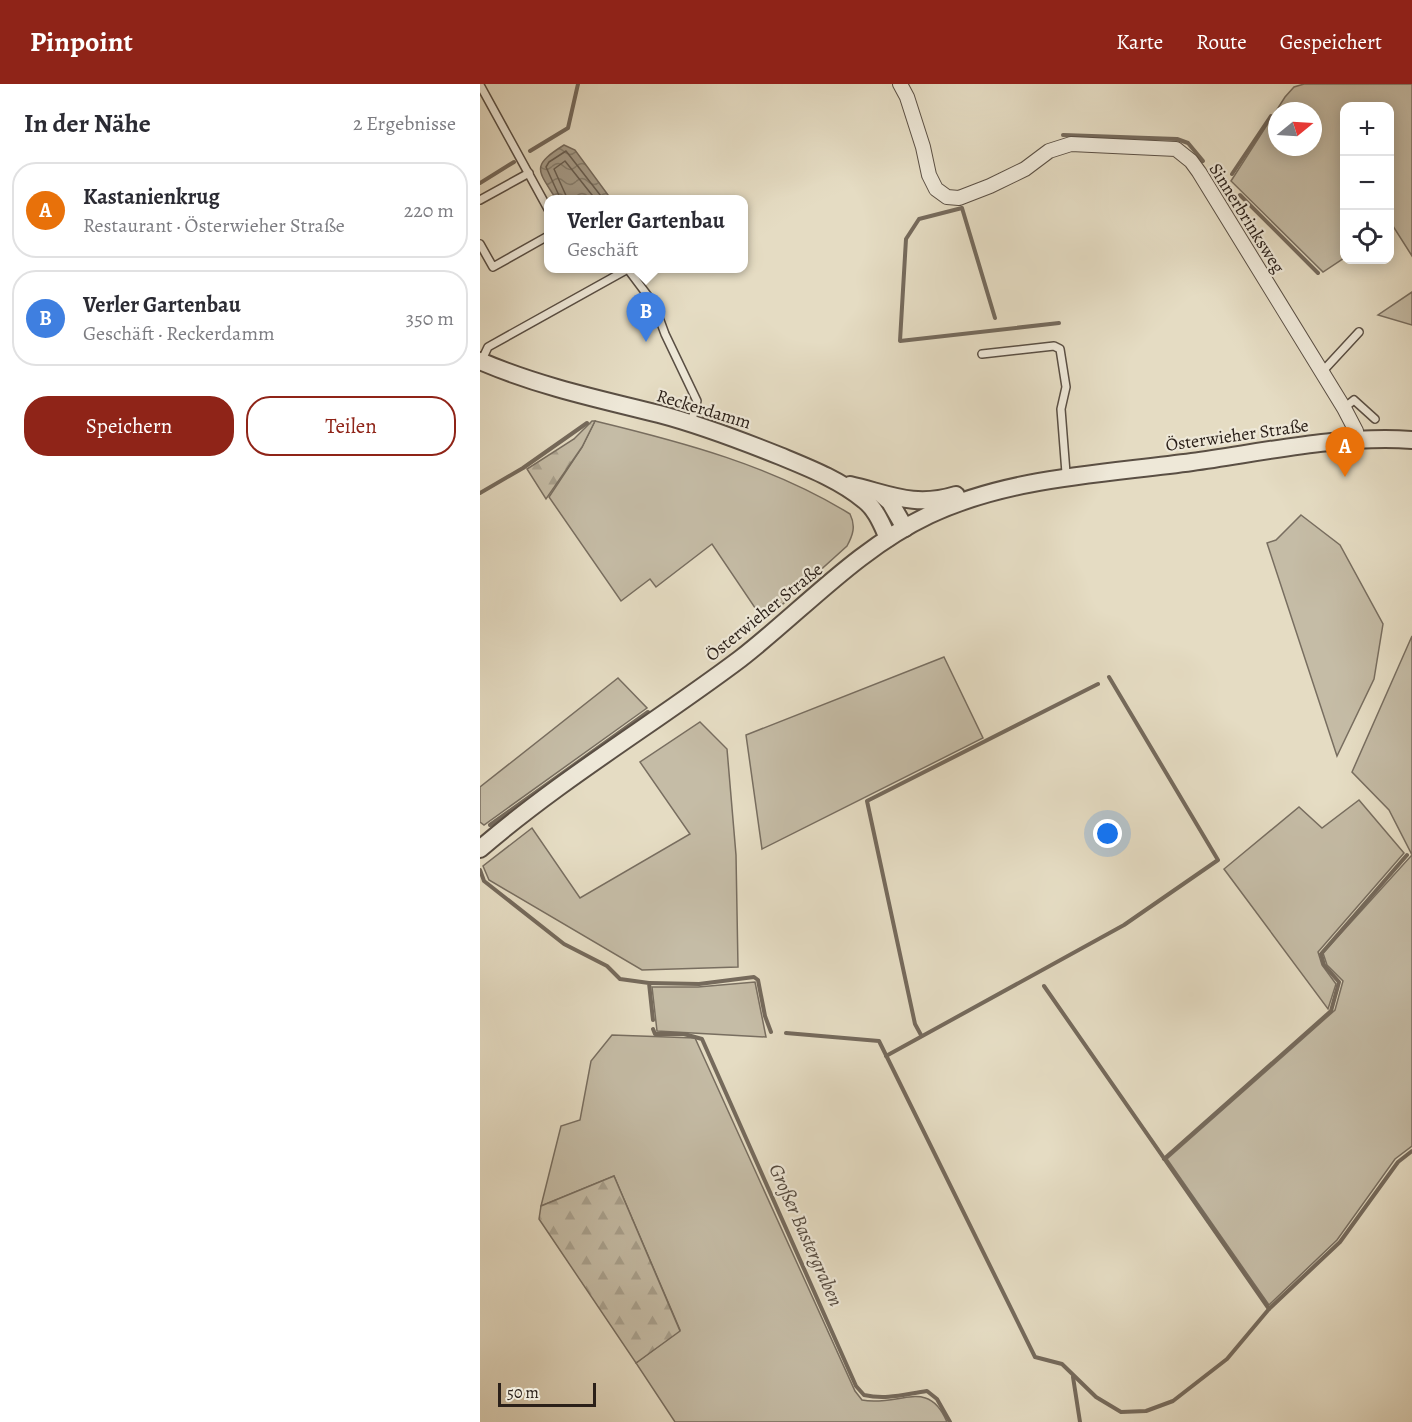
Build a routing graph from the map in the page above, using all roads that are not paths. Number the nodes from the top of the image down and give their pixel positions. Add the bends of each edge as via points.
1 (900, 84) edge
2 (480, 85) edge
3 (529, 173) junction
4 (544, 199) edge
5 (480, 200) edge
6 (544, 239) edge
7 (480, 244) edge
8 (621, 273) edge
9 (631, 273) edge
10 (1359, 332) dead end
11 (982, 354) dead end
12 (481, 362) edge
13 (1322, 372) junction
14 (1344, 408) junction
15 (1375, 419) dead end
16 (691, 423) junction
17 (1412, 440) edge
18 (1357, 441) junction
19 (1066, 473) junction
20 (1104, 474) junction
21 (839, 482) junction
22 (880, 494) junction
23 (905, 528) junction
24 (888, 538) junction
25 (480, 849) edge

1 - 13 street, Sinnerbrinksweg via 929,175 936,189 947,197 959,198 990,186 1025,169 1049,151 1071,144 1176,149 1199,172
2 - 3 lane
3 - 4 lane
3 - 5 lane
6 - 7 lane via 493,267
8 - 12 lane via 488,347
9 - 16 lane via 654,304 698,401
10 - 13 lane
11 - 19 lane via 1054,346 1060,349 1066,387 1061,409
12 - 16 street, Reckerdamm via 516,377
13 - 14 street, Sinnerbrinksweg
14 - 15 lane via 1354,400
14 - 18 street, Sinnerbrinksweg
16 - 21 street, Reckerdamm
17 - 18 street, Österwieher Straße
18 - 20 street, Österwieher Straße
19 - 20 street, Österwieher Straße
19 - 22 street, Österwieher Straße via 1005,481 943,499 898,500
20 - 23 street, Österwieher Straße via 993,492
21 - 22 street, Österwieher Straße
21 - 24 street, Reckerdamm via 866,501
22 - 23 street via 890,502
23 - 24 street, Österwieher Straße
24 - 25 street, Österwieher Straße via 733,664

